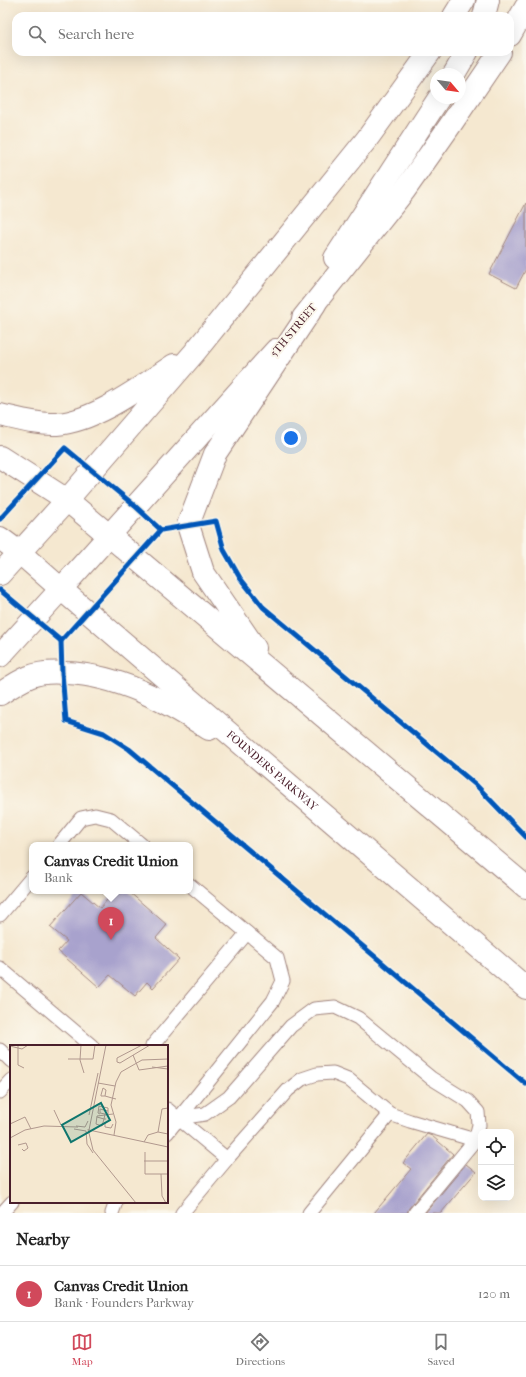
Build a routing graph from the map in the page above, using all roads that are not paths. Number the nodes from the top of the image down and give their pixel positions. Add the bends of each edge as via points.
1 (464, 0) edge
2 (488, 0) edge
3 (526, 7) edge
4 (456, 12) edge
5 (485, 12) edge
6 (514, 28) edge
7 (427, 56) edge
8 (465, 56) edge
9 (497, 56) edge
10 (458, 68) edge
11 (435, 104) edge
12 (315, 304) junction
13 (194, 353) junction
14 (270, 357) junction
15 (0, 415) edge
16 (0, 457) edge
17 (67, 500) junction
18 (108, 535) junction
19 (0, 538) edge
20 (19, 552) junction
21 (0, 574) edge
22 (61, 589) junction
23 (0, 656) edge
24 (275, 675) junction
25 (0, 694) edge
26 (280, 777) junction
27 (61, 842) edge
28 (138, 842) edge
29 (29, 881) edge
30 (526, 887) edge
31 (193, 888) edge
32 (0, 915) edge
33 (247, 933) junction
34 (0, 968) edge
35 (526, 988) edge
36 (91, 1045) edge
37 (153, 1045) edge
38 (10, 1081) edge
39 (0, 1092) edge
40 (168, 1110) edge
41 (390, 1114) junction
42 (178, 1118) junction
43 (168, 1132) edge
44 (475, 1140) junction
45 (228, 1159) junction
46 (11, 1203) edge
47 (116, 1203) edge
48 (2, 1213) edge
49 (112, 1213) edge
50 (182, 1213) edge
51 (309, 1213) edge
52 (415, 1213) edge

1 - 4 main road
2 - 5 main road
3 - 6 main road
7 - 13 main road via 367,139
8 - 10 main road
9 - 12 main road, 5TH STREET via 404,191
11 - 14 main road
12 - 14 main road, 5TH STREET
12 - 24 main road via 215,454 188,525 203,572
13 - 15 main road via 102,411 81,419 57,424
13 - 17 main road
14 - 18 main road, 5TH STREET
16 - 17 main road
17 - 18 main road
17 - 20 main road
18 - 22 main road, 5TH STREET
18 - 24 main road
19 - 20 main road, FOUNDERS PARKWAY
20 - 21 main road
20 - 22 main road, FOUNDERS PARKWAY
22 - 23 main road, 5TH STREET
22 - 26 main road, FOUNDERS PARKWAY
24 - 30 main road
25 - 26 main road via 30,676 49,673 84,674 118,682 152,696 198,722
26 - 35 main road, FOUNDERS PARKWAY
27 - 28 lane via 81,818 95,814 111,819
29 - 32 lane
31 - 33 lane
33 - 37 lane
33 - 42 lane via 277,958 283,981 273,1001
34 - 36 lane
38 - 39 lane
40 - 42 lane
41 - 44 lane
41 - 45 lane via 348,1079 334,1073 317,1074 302,1079 288,1090
41 - 51 lane
42 - 43 lane
42 - 44 lane via 205,1114 229,1097 291,1026 314,1009 335,1007 358,1018 431,1078 468,1101 478,1112 479,1124
42 - 45 lane
44 - 52 lane
45 - 50 lane
46 - 48 lane
47 - 49 lane

